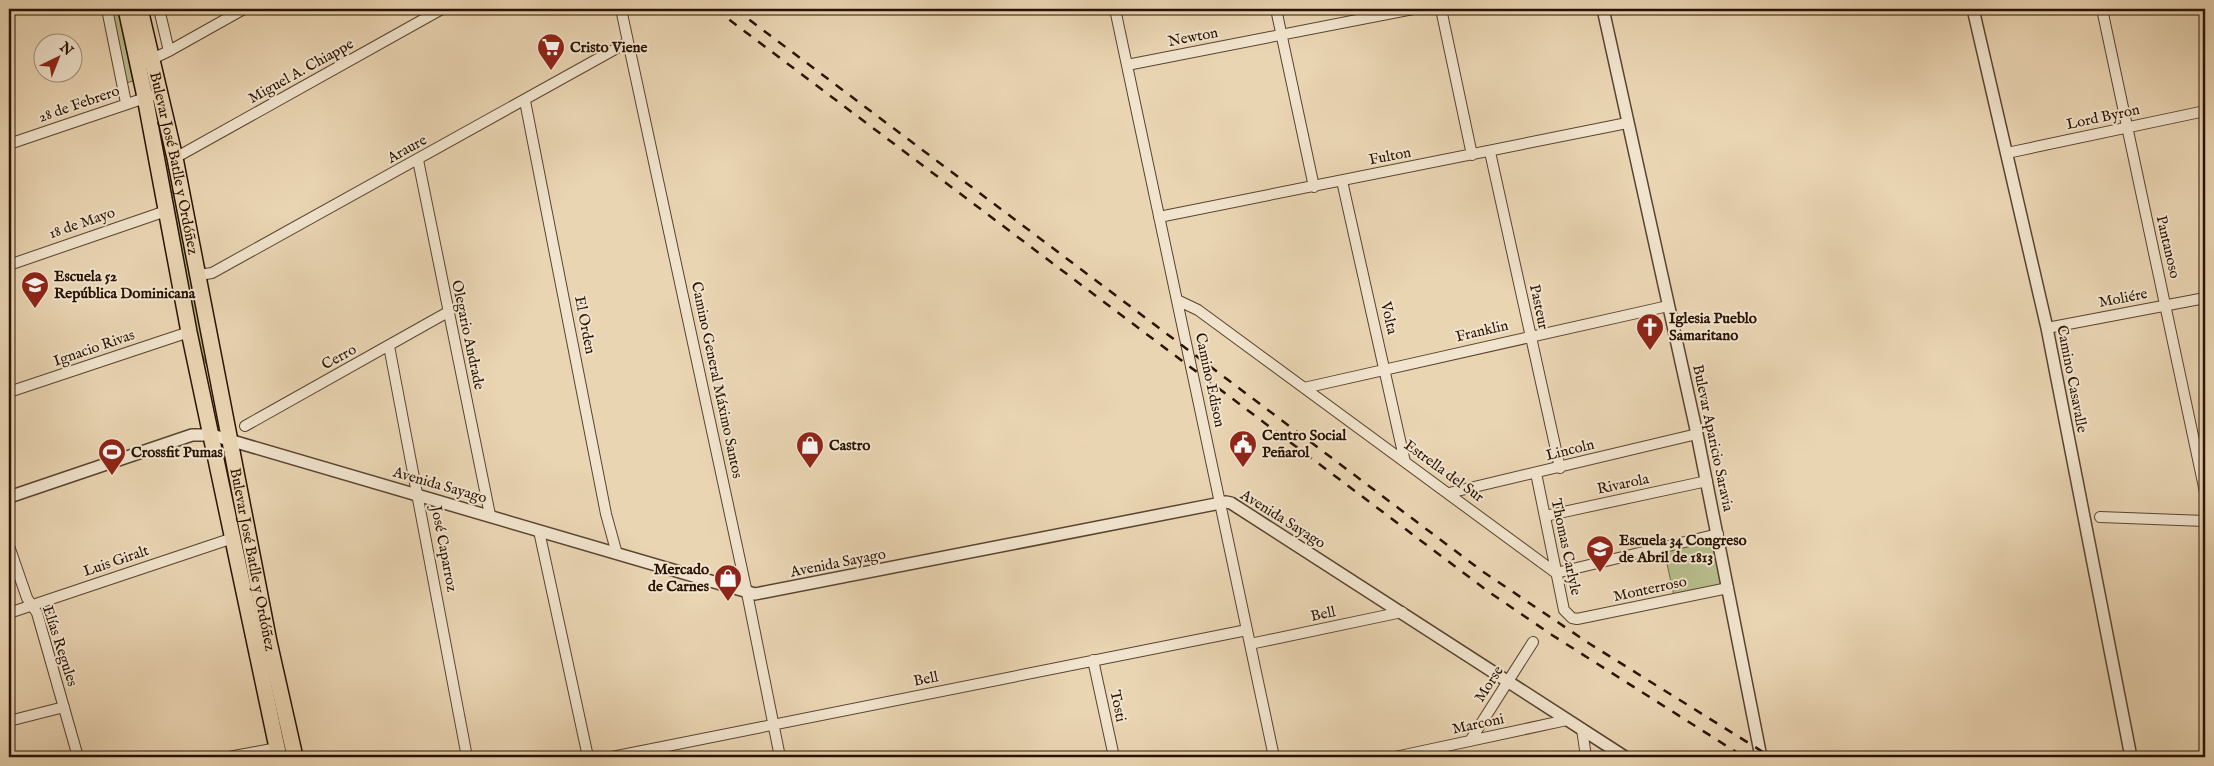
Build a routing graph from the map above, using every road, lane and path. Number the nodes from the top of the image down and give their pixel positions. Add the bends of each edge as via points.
1 (106, 9) edge
2 (126, 9) edge
3 (140, 9) edge
4 (160, 9) edge
5 (244, 9) edge
6 (442, 9) edge
7 (621, 9) edge
8 (1115, 9) edge
9 (1276, 9) edge
10 (1413, 9) edge
11 (1441, 9) edge
12 (1603, 9) edge
13 (1974, 9) edge
14 (2102, 9) edge
15 (1281, 35) junction
16 (628, 42) junction
17 (169, 51) junction
18 (145, 62) junction
19 (1127, 65) junction
20 (152, 96) junction
21 (526, 101) junction
22 (126, 103) junction
23 (2205, 111) edge
24 (1627, 123) junction
25 (2126, 128) junction
26 (9, 144) edge
27 (1490, 152) junction
28 (2007, 153) junction
29 (1472, 156) junction
30 (175, 158) junction
31 (418, 160) junction
32 (1342, 181) junction
33 (1314, 186) junction
34 (166, 211) junction
35 (1159, 217) junction
36 (9, 265) edge
37 (199, 276) junction
38 (2205, 298) edge
39 (1178, 300) junction
40 (1668, 306) junction
41 (2166, 306) junction
42 (448, 312) junction
43 (2047, 328) junction
44 (189, 332) junction
45 (1530, 336) junction
46 (389, 346) junction
47 (1385, 368) junction
48 (1304, 388) junction
49 (9, 392) edge
50 (245, 426) dead end
51 (1697, 434) junction
52 (212, 435) junction
53 (230, 439) junction
54 (1405, 462) junction
55 (1560, 468) junction
56 (1536, 473) junction
57 (1707, 481) junction
58 (2205, 492) edge
59 (1448, 493) junction
60 (418, 495) junction
61 (9, 497) edge
62 (1221, 502) junction
63 (490, 515) junction
64 (1545, 516) junction
65 (2100, 517) dead end
66 (2205, 521) edge
67 (539, 531) junction
68 (1718, 534) junction
69 (233, 538) junction
70 (9, 546) edge
71 (617, 554) junction
72 (1556, 573) junction
73 (1728, 588) junction
74 (747, 593) junction
75 (32, 606) junction
76 (1402, 612) junction
77 (9, 613) edge
78 (1577, 619) joint
79 (1247, 630) junction
80 (1534, 642) dead end
81 (1250, 644) junction
82 (1093, 660) junction
83 (1508, 682) junction
84 (64, 707) junction
85 (1567, 720) junction
86 (9, 721) edge
87 (774, 725) junction
88 (1582, 729) junction
89 (1470, 741) junction
90 (278, 752) edge
91 (78, 757) edge
92 (229, 757) edge
93 (295, 757) edge
94 (467, 757) edge
95 (588, 757) edge
96 (612, 757) edge
97 (780, 757) edge
98 (1114, 757) edge
99 (1272, 757) edge
100 (1395, 757) edge
101 (1586, 757) edge
102 (1625, 757) edge
103 (1761, 757) edge
104 (2130, 757) edge

1 - 22 street
2 - 18 main road, Bulevar José Batlle y Ordóñez
3 - 18 main road, Bulevar José Batlle y Ordóñez
4 - 17 street, Bulevar José Batlle y Ordóñez
5 - 17 street
6 - 30 street, Miguel A. Chiappe
7 - 16 street, Camino General Máximo Santos
8 - 19 street, Camino Edison
9 - 15 street
10 - 15 street, Newton
11 - 29 street
12 - 24 street, Bulevar Aparicio Saravia
13 - 28 street, Camino Casavalle
14 - 25 street, Pantanoso
15 - 19 street, Newton
15 - 33 street
16 - 21 street, Araure
16 - 74 street, Camino General Máximo Santos
17 - 18 street
18 - 20 main road, Bulevar José Batlle y Ordóñez
19 - 35 street, Camino Edison
20 - 22 street, 28 de Febrero
20 - 30 main road, Bulevar José Batlle y Ordóñez
20 - 34 main road, Bulevar José Batlle y Ordóñez
21 - 31 street, Araure
21 - 71 street, El Orden via 606,514
22 - 26 street, 28 de Febrero
23 - 25 street, Lord Byron
24 - 27 street, Fulton
24 - 40 street, Bulevar Aparicio Saravia
25 - 28 street, Lord Byron
25 - 41 street, Pantanoso
27 - 29 street, Fulton
27 - 45 street, Pasteur
28 - 43 street, Camino Casavalle
29 - 32 street, Fulton
30 - 37 main road, Bulevar José Batlle y Ordóñez
31 - 37 street, Araure via 212,273
31 - 42 street, Olegario Andrade
32 - 33 street, Fulton
32 - 47 street, Volta
33 - 35 street, Fulton
34 - 36 street, 18 de Mayo
34 - 44 main road, Bulevar José Batlle y Ordóñez
35 - 39 street, Camino Edison
37 - 53 main road, Bulevar José Batlle y Ordóñez
38 - 41 street, Moliére
39 - 48 street, Estrella del Sur via 1198,310
39 - 62 street, Camino Edison
40 - 45 street, Franklin
40 - 51 street, Bulevar Aparicio Saravia
41 - 43 street, Moliére
41 - 58 street, Pantanoso
42 - 46 street, Cerro
42 - 63 street, Olegario Andrade
43 - 104 street, Camino Casavalle
44 - 49 street, Ignacio Rivas
44 - 52 main road, Bulevar José Batlle y Ordóñez
45 - 47 street, Franklin
45 - 55 street, Pasteur
46 - 50 street, Cerro
46 - 60 street, José Caparroz
47 - 48 street, Franklin
47 - 54 street, Volta
48 - 54 street, Estrella del Sur
51 - 55 street, Lincoln
51 - 57 street, Bulevar Aparicio Saravia
52 - 53 street, Avenida Sayago
52 - 61 street, Avenida Sayago via 192,435
52 - 69 main road, Bulevar José Batlle y Ordóñez
53 - 60 street, Avenida Sayago
53 - 93 main road, Bulevar José Batlle y Ordóñez
54 - 59 street, Estrella del Sur
55 - 56 street, Lincoln
56 - 59 street, Lincoln
56 - 64 street, Thomas Carlyle
57 - 64 street, Rivarola
57 - 68 street, Bulevar Aparicio Saravia
59 - 72 street, Estrella del Sur
60 - 63 street, Avenida Sayago
60 - 94 street, José Caparroz
62 - 74 street, Avenida Sayago via 762,594
62 - 76 street, Avenida Sayago via 1231,503
62 - 79 street, Camino Edison
63 - 67 street, Avenida Sayago
64 - 72 street, Thomas Carlyle
65 - 66 street
67 - 71 street, Avenida Sayago
67 - 95 street
68 - 72 street
68 - 73 street, Bulevar Aparicio Saravia
69 - 75 street, Luis Giralt
69 - 90 main road, Bulevar José Batlle y Ordóñez
70 - 75 street, Elías Regules
71 - 74 street, Avenida Sayago
72 - 78 street, Thomas Carlyle via 1564,610
73 - 78 street, Monterroso
73 - 103 street, Bulevar Aparicio Saravia
74 - 87 street, Camino General Máximo Santos
75 - 77 street, Luis Giralt
75 - 84 street, Elías Regules via 37,613
76 - 81 street, Bell
76 - 83 street, Avenida Sayago
79 - 81 street, Camino Edison
79 - 82 street, Bell
80 - 83 street, Morse
81 - 99 street, Camino Edison
82 - 87 street, Bell
82 - 98 street, Tosti
83 - 85 street, Avenida Sayago
83 - 89 street, Morse
84 - 86 street
84 - 91 street, Elías Regules
85 - 88 street, Avenida Sayago
85 - 89 street, Marconi
87 - 96 street, Bell
87 - 97 street, Camino General Máximo Santos
88 - 101 street
88 - 102 street, Avenida Sayago
89 - 100 street, Marconi
90 - 92 street

